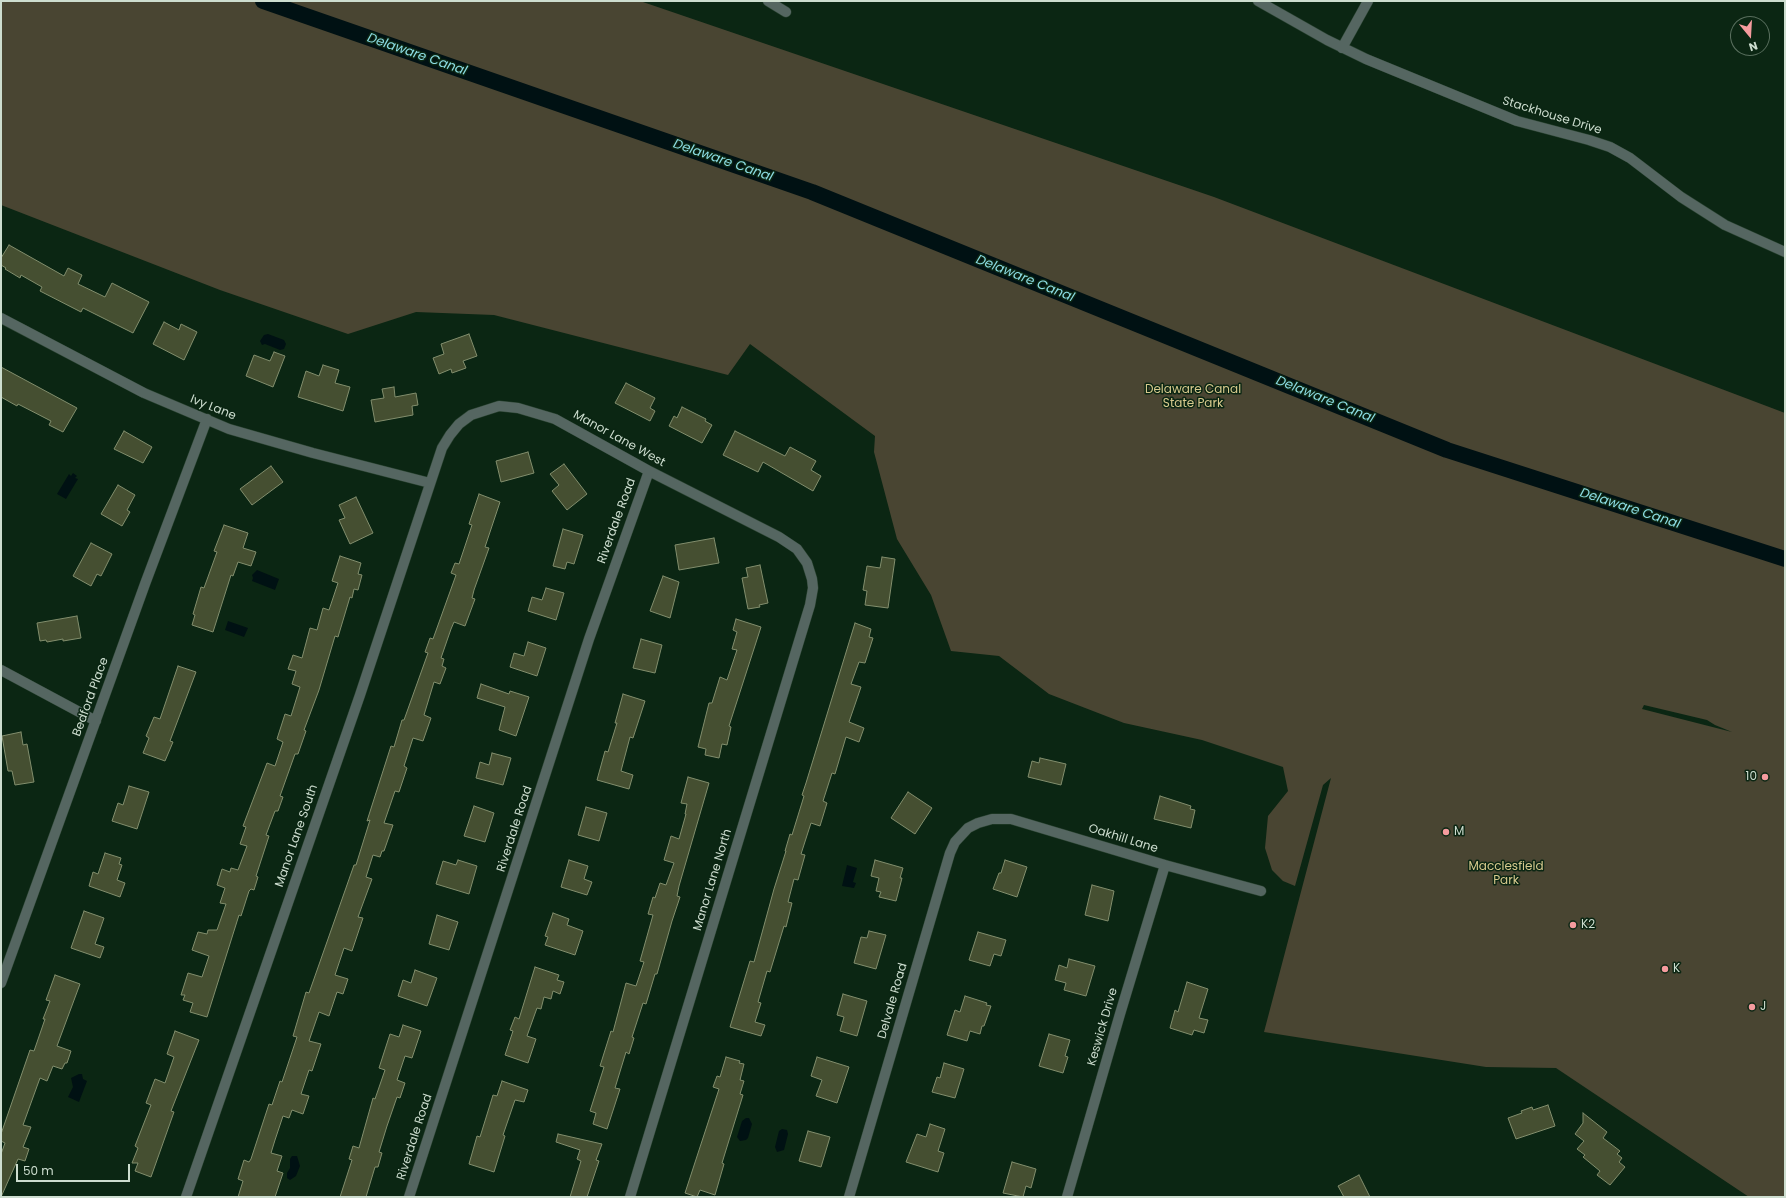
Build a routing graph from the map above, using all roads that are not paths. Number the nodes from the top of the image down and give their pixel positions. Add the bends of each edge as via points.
1 (768, 1) edge
2 (1258, 1) edge
3 (1368, 1) edge
4 (786, 12) dead end
5 (1342, 48) junction
6 (1785, 252) edge
7 (1, 318) edge
8 (207, 419) junction
9 (649, 471) junction
10 (430, 483) junction
11 (810, 570) joint
12 (1, 670) edge
13 (96, 721) junction
14 (978, 823) joint
15 (1166, 865) junction
16 (1261, 891) dead end
17 (1, 983) edge
18 (186, 1197) edge
19 (409, 1197) edge
20 (630, 1197) edge
21 (849, 1197) edge
22 (1067, 1197) edge

1 - 4 street
2 - 5 street, Stackhouse Drive
3 - 5 street
5 - 6 street, Stackhouse Drive via 1517,121 1610,148 1630,158 1681,197 1725,225
7 - 8 street, Ivy Lane via 144,393
8 - 10 street, Ivy Lane via 229,429
8 - 13 street, Bedford Place
9 - 10 street, Manor Lane West via 555,419 518,408 499,406 471,415 459,424 442,448
9 - 11 street, Manor Lane West via 787,541 802,556
9 - 19 street, Riverdale Road via 589,639
10 - 18 street, Manor Lane South via 360,695
11 - 20 street, Manor Lane North via 813,588 810,605
12 - 13 street
13 - 17 street, Bedford Place
14 - 15 street, Oakhill Lane via 992,819 1011,819
14 - 21 street, Delvale Road via 964,832 950,853
15 - 16 street, Oakhill Lane
15 - 22 street, Keswick Drive

